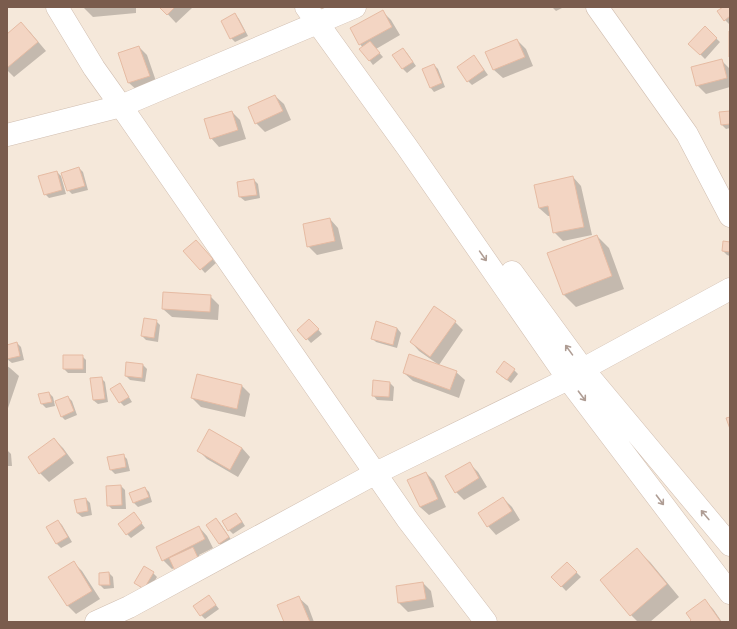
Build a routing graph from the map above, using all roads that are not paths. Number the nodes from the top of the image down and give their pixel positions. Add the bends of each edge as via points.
1 (57, 7) edge
2 (355, 7) edge
3 (597, 7) edge
4 (317, 14) edge
5 (122, 106) junction
6 (7, 135) edge
7 (730, 216) edge
8 (730, 289) edge
9 (575, 374) junction
10 (376, 473) junction
11 (730, 545) edge
12 (730, 593) edge
13 (96, 622) edge
14 (486, 622) edge

1 - 5 street via 94,68
2 - 4 street
3 - 7 street via 687,134
4 - 5 street
4 - 9 street via 407,147
5 - 6 street
5 - 10 street
8 - 9 street
9 - 10 street
11 -> 9 street
9 -> 12 street
10 - 13 street via 129,607
10 - 14 street via 407,519

